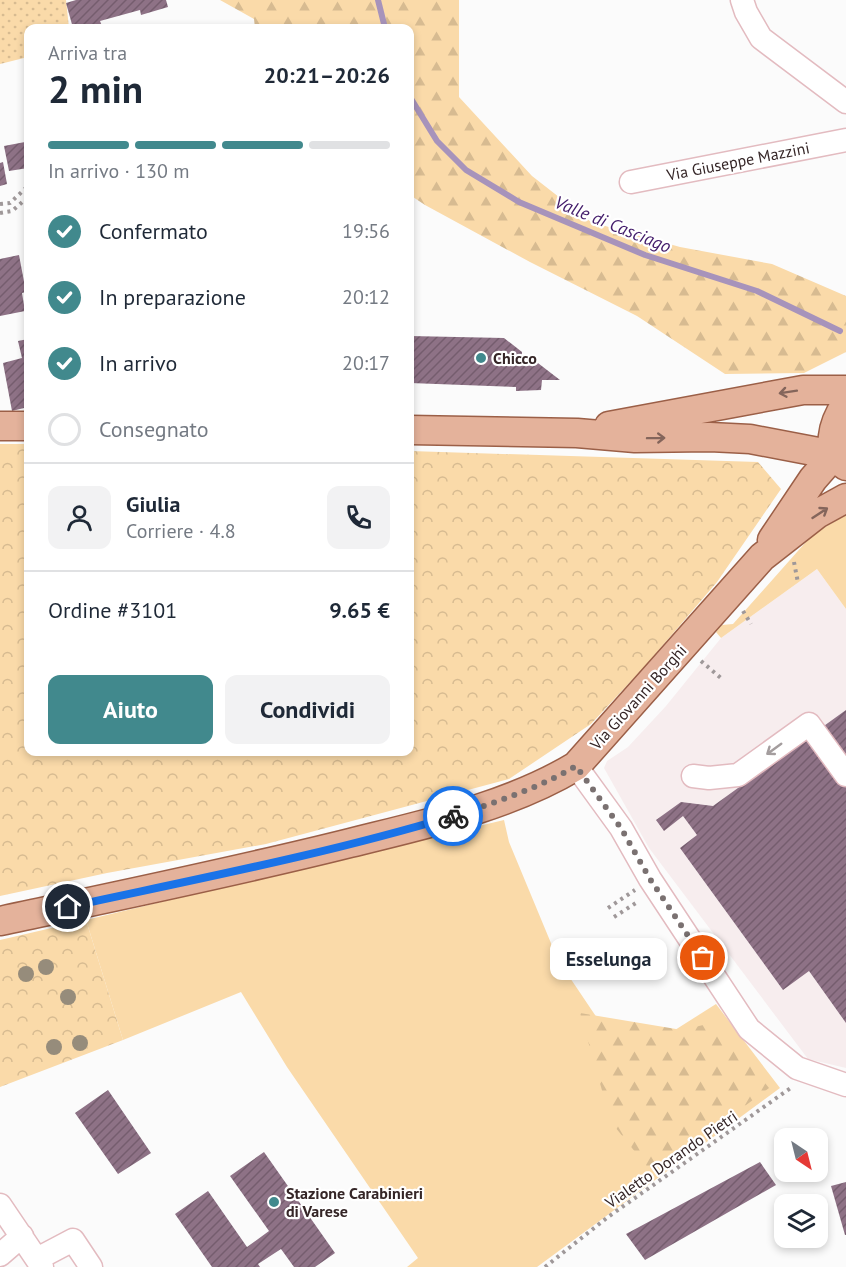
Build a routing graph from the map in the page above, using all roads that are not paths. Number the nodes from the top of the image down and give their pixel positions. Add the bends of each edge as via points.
1 (742, 0) edge
2 (846, 102) edge
3 (846, 140) edge
4 (631, 182) dead end
5 (846, 390) edge
6 (846, 405) edge
7 (0, 426) edge
8 (24, 426) edge
9 (414, 430) edge
10 (577, 433) junction
11 (787, 445) junction
12 (840, 461) edge
13 (813, 479) junction
14 (846, 498) edge
15 (762, 557) junction
16 (576, 766) junction
17 (846, 775) edge
18 (693, 776) dead end
19 (0, 921) edge
20 (846, 1085) edge
21 (0, 1205) edge
22 (22, 1236) junction
23 (0, 1255) edge
24 (0, 1262) edge
25 (40, 1263) edge
26 (4, 1267) edge
27 (91, 1267) edge

1 - 2 street via 761,38
3 - 4 street, Via Giuseppe Mazzini
5 -> 10 main road via 822,388 769,395
6 - 12 main road via 833,434
7 - 8 main road
9 - 10 main road
10 -> 11 main road via 750,439
11 - 12 main road
11 - 13 main road via 809,463
12 - 13 main road, Via Giovanni Borghi
13 - 15 main road, Via Giovanni Borghi
15 -> 14 main road, Via Giovanni Borghi via 818,514
15 - 16 main road, Via Giovanni Borghi
16 - 19 main road, Via Giovanni Borghi via 520,794 413,828
16 - 20 street via 621,828 749,1029 797,1068
17 -> 18 street via 809,724 738,775
21 - 22 street
22 - 23 street
22 - 25 street
24 - 26 street
25 - 27 street via 73,1240

